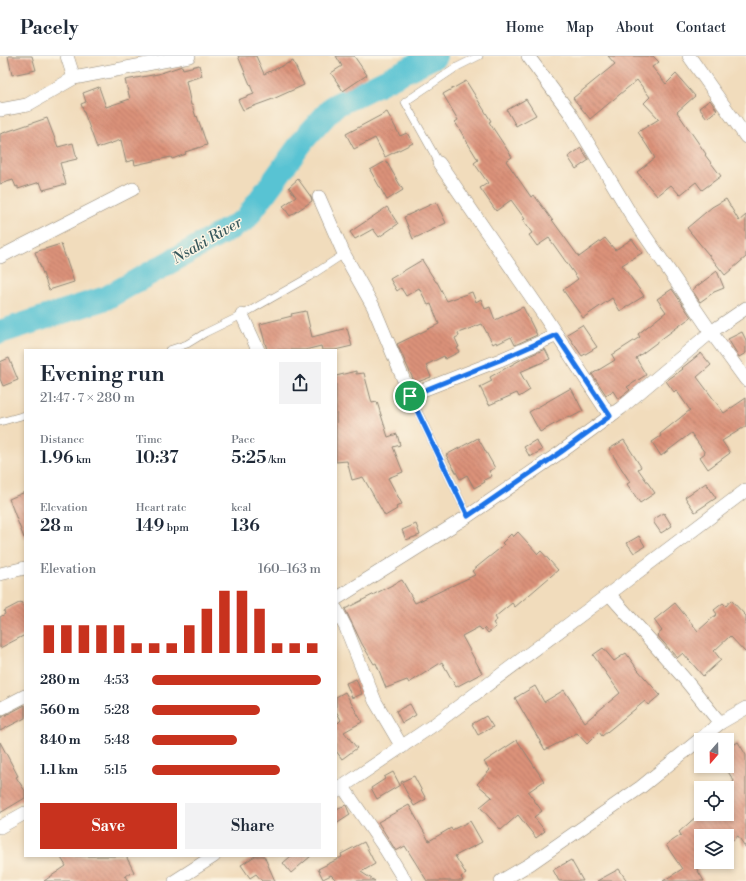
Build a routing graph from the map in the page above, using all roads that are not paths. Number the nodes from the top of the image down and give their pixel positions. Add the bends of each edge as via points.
1 (67, 56) edge
2 (189, 56) edge
3 (479, 56) edge
4 (528, 56) edge
5 (689, 56) edge
6 (74, 78) junction
7 (0, 110) edge
8 (746, 137) edge
9 (439, 163) joint
10 (133, 189) dead end
11 (319, 197) dead end
12 (344, 254) junction
13 (0, 258) edge
14 (746, 308) edge
15 (242, 315) junction
16 (711, 332) junction
17 (556, 335) junction
18 (172, 349) edge
19 (258, 349) edge
20 (746, 380) edge
21 (410, 396) junction
22 (24, 415) edge
23 (610, 416) junction
24 (0, 422) edge
25 (746, 490) edge
26 (468, 516) junction
27 (24, 568) edge
28 (0, 574) edge
29 (609, 594) junction
30 (337, 598) edge
31 (337, 611) edge
32 (24, 697) edge
33 (746, 708) edge
34 (0, 709) edge
35 (720, 723) junction
36 (402, 747) junction
37 (340, 789) edge
38 (24, 814) edge
39 (0, 828) edge
40 (212, 857) edge
41 (175, 881) edge
42 (405, 881) edge
43 (501, 881) edge

1 - 6 street
2 - 6 street
3 - 9 lane via 457,67 405,102
4 - 16 street via 570,113 634,218
5 - 8 street
6 - 7 street via 27,105
9 - 17 street
10 - 13 street
11 - 12 street
12 - 15 lane
12 - 21 street via 373,306
14 - 16 street
15 - 18 lane via 187,344
15 - 19 street
16 - 20 street
16 - 23 street
17 - 21 street
17 - 23 street
21 - 26 lane
22 - 24 lane
23 - 26 street
25 - 29 street
26 - 30 street
27 - 28 street
29 - 35 street
29 - 36 street
31 - 36 street via 375,701
32 - 34 street
33 - 35 street
35 - 43 street via 640,787 530,864
36 - 37 street
37 - 42 street via 386,850
38 - 39 street
40 - 41 street

